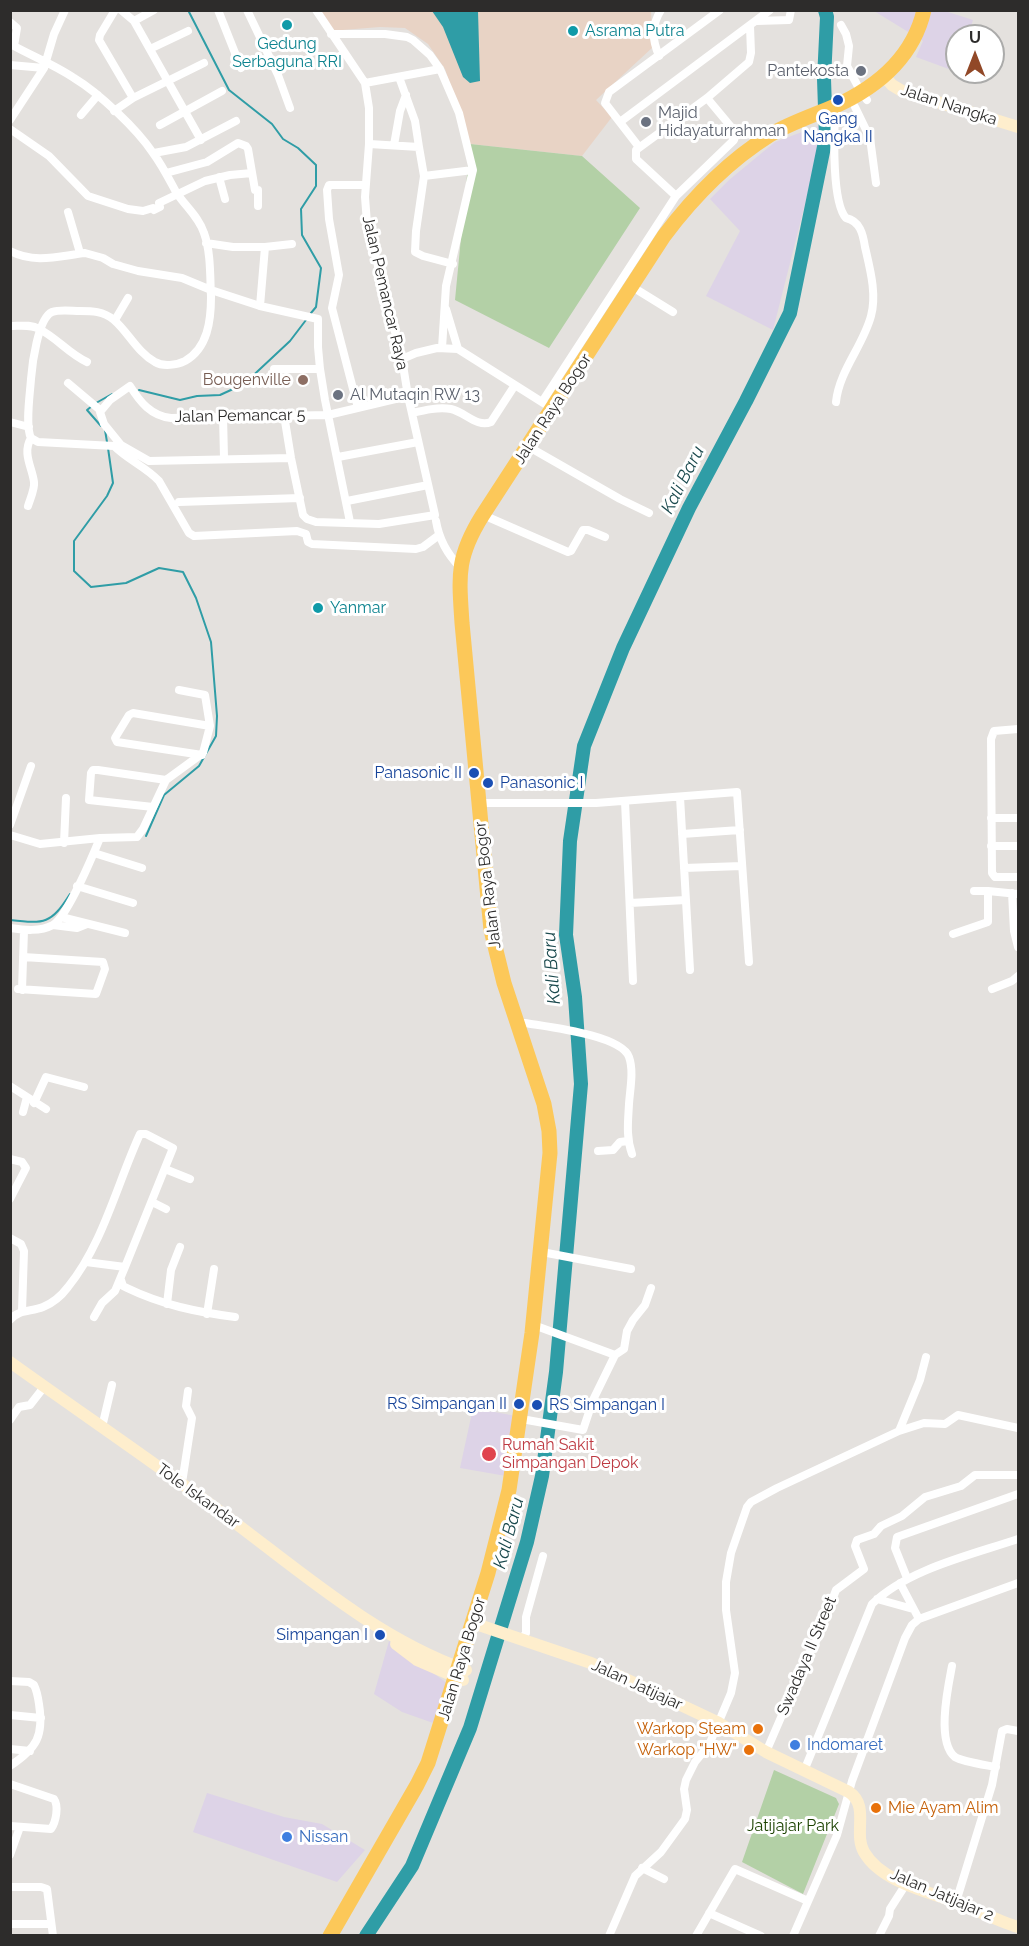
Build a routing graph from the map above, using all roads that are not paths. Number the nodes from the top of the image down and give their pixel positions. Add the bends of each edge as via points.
1 (65, 10) edge
2 (116, 10) edge
3 (122, 10) edge
4 (154, 10) edge
5 (219, 10) edge
6 (247, 10) edge
7 (316, 10) edge
8 (661, 10) edge
9 (720, 10) edge
10 (770, 10) edge
11 (791, 10) edge
12 (924, 10) edge
13 (933, 10) edge
14 (134, 21) junction
15 (10, 22) edge
16 (753, 23) junction
17 (841, 25) dead end
18 (188, 31) dead end
19 (331, 34) junction
20 (150, 49) junction
21 (659, 56) junction
22 (204, 63) dead end
23 (10, 65) edge
24 (46, 65) junction
25 (241, 68) dead end
26 (440, 69) junction
27 (399, 77) junction
28 (886, 79) junction
29 (168, 82) junction
30 (365, 83) junction
31 (222, 91) dead end
32 (98, 95) junction
33 (406, 95) junction
34 (133, 98) junction
35 (706, 98) junction
36 (861, 100) junction
37 (290, 108) dead end
38 (185, 110) junction
39 (114, 111) junction
40 (834, 113) junction
41 (81, 115) dead end
42 (10, 120) edge
43 (236, 121) dead end
44 (620, 122) junction
45 (160, 125) dead end
46 (793, 127) junction
47 (1018, 127) edge
48 (10, 129) edge
49 (201, 140) junction
50 (369, 144) junction
51 (394, 145) junction
52 (419, 147) junction
53 (639, 147) junction
54 (154, 153) junction
55 (473, 170) junction
56 (166, 173) junction
57 (252, 173) junction
58 (424, 176) junction
59 (219, 177) junction
60 (876, 183) dead end
61 (365, 185) junction
62 (178, 194) junction
63 (676, 196) junction
64 (225, 199) dead end
65 (258, 207) dead end
66 (68, 212) dead end
67 (206, 243) junction
68 (292, 244) dead end
69 (265, 247) junction
70 (10, 251) edge
71 (80, 253) junction
72 (453, 264) junction
73 (211, 290) junction
74 (639, 291) junction
75 (128, 298) dead end
76 (260, 306) junction
77 (445, 307) junction
78 (673, 312) dead end
79 (115, 320) junction
80 (10, 326) edge
81 (40, 329) junction
82 (442, 348) junction
83 (458, 349) junction
84 (402, 359) junction
85 (87, 362) dead end
86 (274, 369) dead end
87 (320, 369) junction
88 (68, 383) dead end
89 (515, 386) junction
90 (408, 396) junction
91 (836, 402) dead end
92 (98, 408) junction
93 (358, 408) junction
94 (552, 408) junction
95 (412, 413) junction
96 (284, 415) junction
97 (328, 415) junction
98 (223, 416) junction
99 (10, 422) edge
100 (29, 427) junction
101 (31, 438) junction
102 (418, 442) junction
103 (536, 451) junction
104 (338, 457) junction
105 (224, 458) junction
106 (291, 458) junction
107 (147, 465) junction
108 (428, 485) junction
109 (300, 498) junction
110 (347, 501) junction
111 (180, 502) dead end
112 (28, 506) dead end
113 (649, 513) dead end
114 (436, 518) junction
115 (490, 518) junction
116 (350, 522) junction
117 (439, 535) junction
118 (605, 537) dead end
119 (460, 567) junction
120 (179, 690) dead end
121 (210, 726) junction
122 (1018, 729) edge
123 (202, 754) junction
124 (31, 766) dead end
125 (166, 780) junction
126 (680, 796) junction
127 (66, 798) dead end
128 (625, 801) junction
129 (482, 803) junction
130 (153, 807) junction
131 (991, 818) junction
132 (1018, 818) edge
133 (10, 825) edge
134 (740, 831) junction
135 (682, 834) junction
136 (10, 835) edge
137 (100, 838) junction
138 (64, 843) junction
139 (991, 846) junction
140 (1018, 846) edge
141 (94, 853) junction
142 (742, 866) junction
143 (142, 868) dead end
144 (684, 868) junction
145 (1018, 877) edge
146 (77, 886) junction
147 (974, 891) dead end
148 (988, 891) junction
149 (1015, 894) edge
150 (686, 900) junction
151 (133, 903) dead end
152 (630, 903) junction
153 (61, 917) junction
154 (87, 924) junction
155 (53, 925) junction
156 (10, 928) edge
157 (24, 930) junction
158 (125, 933) dead end
159 (953, 934) dead end
160 (1018, 947) edge
161 (23, 957) junction
162 (749, 962) dead end
163 (690, 970) dead end
164 (1018, 976) edge
165 (633, 981) dead end
166 (992, 989) dead end
167 (522, 1023) junction
168 (10, 1086) edge
169 (84, 1087) dead end
170 (31, 1100) junction
171 (46, 1108) dead end
172 (23, 1112) dead end
173 (628, 1141) junction
174 (598, 1151) dead end
175 (633, 1154) dead end
176 (10, 1159) edge
177 (165, 1169) junction
178 (190, 1179) dead end
179 (10, 1199) edge
180 (152, 1202) junction
181 (166, 1209) dead end
182 (10, 1238) edge
183 (180, 1247) dead end
184 (553, 1254) junction
185 (86, 1262) junction
186 (125, 1267) junction
187 (214, 1269) dead end
188 (631, 1269) dead end
189 (121, 1280) junction
190 (651, 1288) dead end
191 (167, 1304) junction
192 (22, 1311) junction
193 (207, 1314) junction
194 (94, 1317) dead end
195 (235, 1317) dead end
196 (10, 1320) edge
197 (544, 1328) junction
198 (615, 1355) junction
199 (926, 1357) dead end
200 (10, 1362) edge
201 (112, 1385) dead end
202 (44, 1387) junction
203 (188, 1391) dead end
204 (10, 1420) edge
205 (532, 1420) junction
206 (102, 1427) junction
207 (1018, 1428) edge
208 (899, 1431) junction
209 (1018, 1475) edge
210 (182, 1483) junction
211 (1018, 1494) edge
212 (1018, 1539) edge
213 (543, 1556) dead end
214 (903, 1580) junction
215 (1018, 1583) edge
216 (878, 1599) junction
217 (913, 1609) junction
218 (919, 1619) junction
219 (481, 1625) junction
220 (522, 1639) junction
221 (952, 1666) dead end
222 (461, 1674) junction
223 (10, 1680) edge
224 (10, 1716) edge
225 (41, 1718) junction
226 (719, 1723) junction
227 (1018, 1731) edge
228 (10, 1749) edge
229 (30, 1751) junction
230 (766, 1752) junction
231 (10, 1766) edge
232 (996, 1767) junction
233 (804, 1771) junction
234 (10, 1784) edge
235 (849, 1792) junction
236 (10, 1826) edge
237 (20, 1827) junction
238 (10, 1855) edge
239 (642, 1868) junction
240 (664, 1880) dead end
241 (906, 1884) junction
242 (10, 1887) edge
243 (808, 1901) junction
244 (956, 1902) junction
245 (709, 1913) junction
246 (10, 1924) edge
247 (51, 1924) junction
248 (1018, 1927) edge
249 (53, 1935) edge
250 (330, 1935) edge
251 (339, 1935) edge
252 (609, 1935) edge
253 (696, 1935) edge
254 (761, 1935) edge
255 (793, 1935) edge
256 (879, 1935) edge

1 - 24 street
2 - 34 street via 99,40
3 - 14 street
4 - 14 street
5 - 25 street
6 - 37 street
7 - 19 street, Jalan Pemancar Raya
8 - 21 street via 653,37
9 - 21 street
10 - 16 street
11 - 16 street via 789,20
12 - 28 highway, Jalan Raya Bogor via 911,44
13 - 28 highway, Jalan Raya Bogor via 916,49
14 - 20 street
15 - 24 street via 18,28 14,46
16 - 35 street via 749,62
16 - 44 street
17 - 36 street via 849,46 847,66
18 - 20 street
19 - 26 street via 407,37 420,45
19 - 30 street, Jalan Pemancar Raya
20 - 29 street
21 - 44 street via 605,98
22 - 29 street
23 - 24 street
24 - 32 street via 75,78
24 - 42 street
26 - 27 street
26 - 55 street via 459,113
27 - 30 street
27 - 33 street
28 - 36 highway, Jalan Raya Bogor
28 - 47 street, Jalan Nangka via 913,95
29 - 34 street
29 - 38 street
30 - 50 street, Jalan Pemancar Raya
31 - 38 street
32 - 39 street
32 - 41 street
33 - 51 street
33 - 52 street
34 - 39 street
35 - 53 street
35 - 63 street via 735,137
36 - 40 highway, Jalan Raya Bogor
36 - 60 street
38 - 45 street
38 - 49 street
39 - 54 street
40 - 46 highway, Jalan Raya Bogor
40 - 91 street via 835,168 841,209 861,229 873,304
43 - 49 street
44 - 53 street
46 - 74 highway, Jalan Raya Bogor via 713,190
46 - 94 highway, Jalan Raya Bogor via 751,147 687,206
48 - 62 street via 49,156 88,196 101,202 154,210 160,207 159,203
49 - 54 street
50 - 51 street
50 - 61 street, Jalan Pemancar Raya
51 - 52 street
52 - 58 street
53 - 63 street via 636,159
54 - 56 street
55 - 58 street
55 - 72 street
56 - 57 street via 207,162 238,143 248,149
56 - 62 street
57 - 59 street
57 - 65 street
58 - 72 street via 415,252
59 - 62 street
59 - 64 street
61 - 84 street, Jalan Pemancar Raya via 371,246
61 - 93 street via 329,185 327,190 339,275 332,308
62 - 67 street via 200,224
63 - 94 street
66 - 71 street
67 - 69 street
67 - 73 street
68 - 69 street
69 - 76 street
70 - 71 street via 32,259
71 - 73 street via 182,278
72 - 77 street
73 - 76 street
73 - 79 street via 203,344 182,363 153,362
74 - 78 street
74 - 94 highway, Jalan Raya Bogor
75 - 79 street
76 - 87 street via 319,320
77 - 82 street
77 - 83 street
79 - 81 street via 99,312 52,312
80 - 81 street
81 - 85 street
81 - 100 street via 32,372
82 - 83 street
82 - 84 street
83 - 89 street
84 - 90 street, Jalan Pemancar Raya
86 - 87 street
87 - 97 street
88 - 92 street
89 - 94 street
89 - 95 street via 492,422 486,424 453,409
90 - 93 street, Jalan Pemancar 5
90 - 95 street, Jalan Pemancar Raya
92 - 98 street, Jalan Pemancar 5 via 130,386 149,410 162,417
92 - 107 street via 115,439
93 - 97 street, Jalan Pemancar 5
94 - 103 highway, Jalan Raya Bogor
94 - 119 highway, Jalan Raya Bogor via 471,534
95 - 102 street, Jalan Pemancar Raya
96 - 97 street, Jalan Pemancar 5
96 - 98 street, Jalan Pemancar 5
96 - 106 street
97 - 104 street
98 - 105 street
99 - 100 street
100 - 101 street
101 - 107 street via 38,442 106,444 133,462
101 - 112 street via 27,453 35,484
102 - 104 street
102 - 108 street, Jalan Pemancar Raya
103 - 113 street
103 - 115 highway, Jalan Raya Bogor
104 - 110 street
105 - 106 street
105 - 107 street
106 - 109 street
107 - 117 street via 194,536 297,531 306,534 312,544 416,549
108 - 110 street
108 - 114 street, Jalan Pemancar Raya
109 - 111 street
109 - 116 street via 307,519
110 - 116 street
114 - 116 street via 379,524
114 - 117 street, Jalan Pemancar Raya
115 - 118 street via 568,552 583,530
115 - 129 highway, Jalan Raya Bogor via 475,544 467,575
117 - 119 street, Jalan Pemancar Raya
119 - 129 highway, Jalan Raya Bogor via 462,623
120 - 121 street via 204,694
121 - 123 street
121 - 123 street via 133,713 115,738 117,742 149,748
122 - 131 street via 998,729 992,734
123 - 125 street
124 - 133 street
125 - 130 street
125 - 130 street via 98,770 91,773 89,800
126 - 128 street
126 - 134 street via 737,792
126 - 135 street
127 - 138 street
128 - 129 street
128 - 152 street
129 - 167 highway, Jalan Raya Bogor via 495,951
130 - 137 street via 137,837
131 - 132 street
131 - 139 street
134 - 135 street
134 - 142 street
135 - 144 street
136 - 138 street via 40,844
137 - 138 street
137 - 141 street
139 - 140 street
139 - 145 street via 994,878
141 - 143 street
141 - 146 street
142 - 144 street
142 - 162 street
144 - 150 street
146 - 151 street
146 - 153 street
147 - 148 street
148 - 149 street
148 - 159 street via 988,922
149 - 160 street
150 - 152 street
150 - 163 street
152 - 165 street
153 - 154 street
153 - 155 street
154 - 155 street via 77,928
154 - 158 street
155 - 157 street
156 - 157 street
157 - 161 street
161 - 161 street via 100,962 105,966 96,994 20,990
164 - 166 street
167 - 173 street via 599,1037 626,1051 631,1068
167 - 184 highway, Jalan Raya Bogor via 547,1086 557,1139
167 - 219 highway, Jalan Raya Bogor via 544,1104 549,1166 516,1448
168 - 170 street
169 - 170 street via 46,1077
170 - 171 street
170 - 172 street
173 - 174 street via 620,1142 613,1150
173 - 175 street
176 - 179 street via 22,1162 26,1168
177 - 178 street
177 - 180 street
177 - 185 street via 173,1148 140,1134
180 - 181 street
180 - 186 street
182 - 192 street via 21,1244 24,1251
183 - 191 street via 171,1270
184 - 188 street
184 - 197 highway, Jalan Raya Bogor
185 - 186 street
185 - 192 street via 58,1298 42,1308
186 - 189 street
187 - 193 street
189 - 191 street via 127,1288
189 - 194 street
190 - 198 street via 625,1336 624,1349
191 - 193 street
192 - 196 street
193 - 195 street
197 - 198 street
197 - 205 highway, Jalan Raya Bogor
198 - 205 street via 583,1430
199 - 208 street
200 - 202 street, Tole Iskandar
201 - 206 street
202 - 204 street via 30,1405 19,1407
202 - 206 street, Tole Iskandar
203 - 210 street via 186,1406 192,1418
205 - 219 highway, Jalan Raya Bogor via 513,1509
206 - 210 street, Tole Iskandar
207 - 208 street via 957,1415 945,1424 924,1423
208 - 226 street via 777,1488 747,1507 728,1569 725,1600 735,1673 732,1693
209 - 230 street, Swadaya II Street via 975,1475 961,1486 925,1497 874,1534 857,1540 855,1546 864,1569 836,1590
210 - 222 street, Tole Iskandar via 384,1632 412,1657
211 - 214 street via 897,1537 895,1548
212 - 214 street
213 - 220 street
214 - 216 street
214 - 217 street
215 - 218 street
216 - 217 street
216 - 233 street via 866,1614
217 - 218 street
218 - 235 street via 905,1638
219 - 220 street, Jalan Jatijajar
219 - 222 highway, Jalan Raya Bogor
220 - 226 street, Jalan Jatijajar via 591,1663
221 - 232 street via 946,1702 948,1749 957,1758
222 - 250 highway, Jalan Raya Bogor via 417,1785
222 - 251 highway, Jalan Raya Bogor via 441,1749 424,1787
223 - 225 street via 34,1685
224 - 225 street
225 - 229 street via 39,1734
226 - 230 street, Jalan Jatijajar
226 - 239 street via 686,1780 685,1819 662,1852
227 - 232 street via 1002,1731
228 - 229 street
229 - 231 street
230 - 233 street, Jalan Jatijajar
232 - 244 street
233 - 235 street, Jalan Jatijajar
234 - 237 street via 55,1800 57,1806 54,1827 49,1830
235 - 241 street, Jalan Jatijajar 2 via 860,1808 864,1853 886,1873
235 - 243 street via 834,1841
236 - 237 street
237 - 238 street
239 - 240 street
239 - 252 street
241 - 244 street, Jalan Jatijajar 2
241 - 256 street
242 - 247 street via 47,1889
243 - 245 street via 735,1869
243 - 255 street
244 - 248 street, Jalan Jatijajar 2
245 - 253 street
245 - 254 street
246 - 247 street
247 - 249 street

